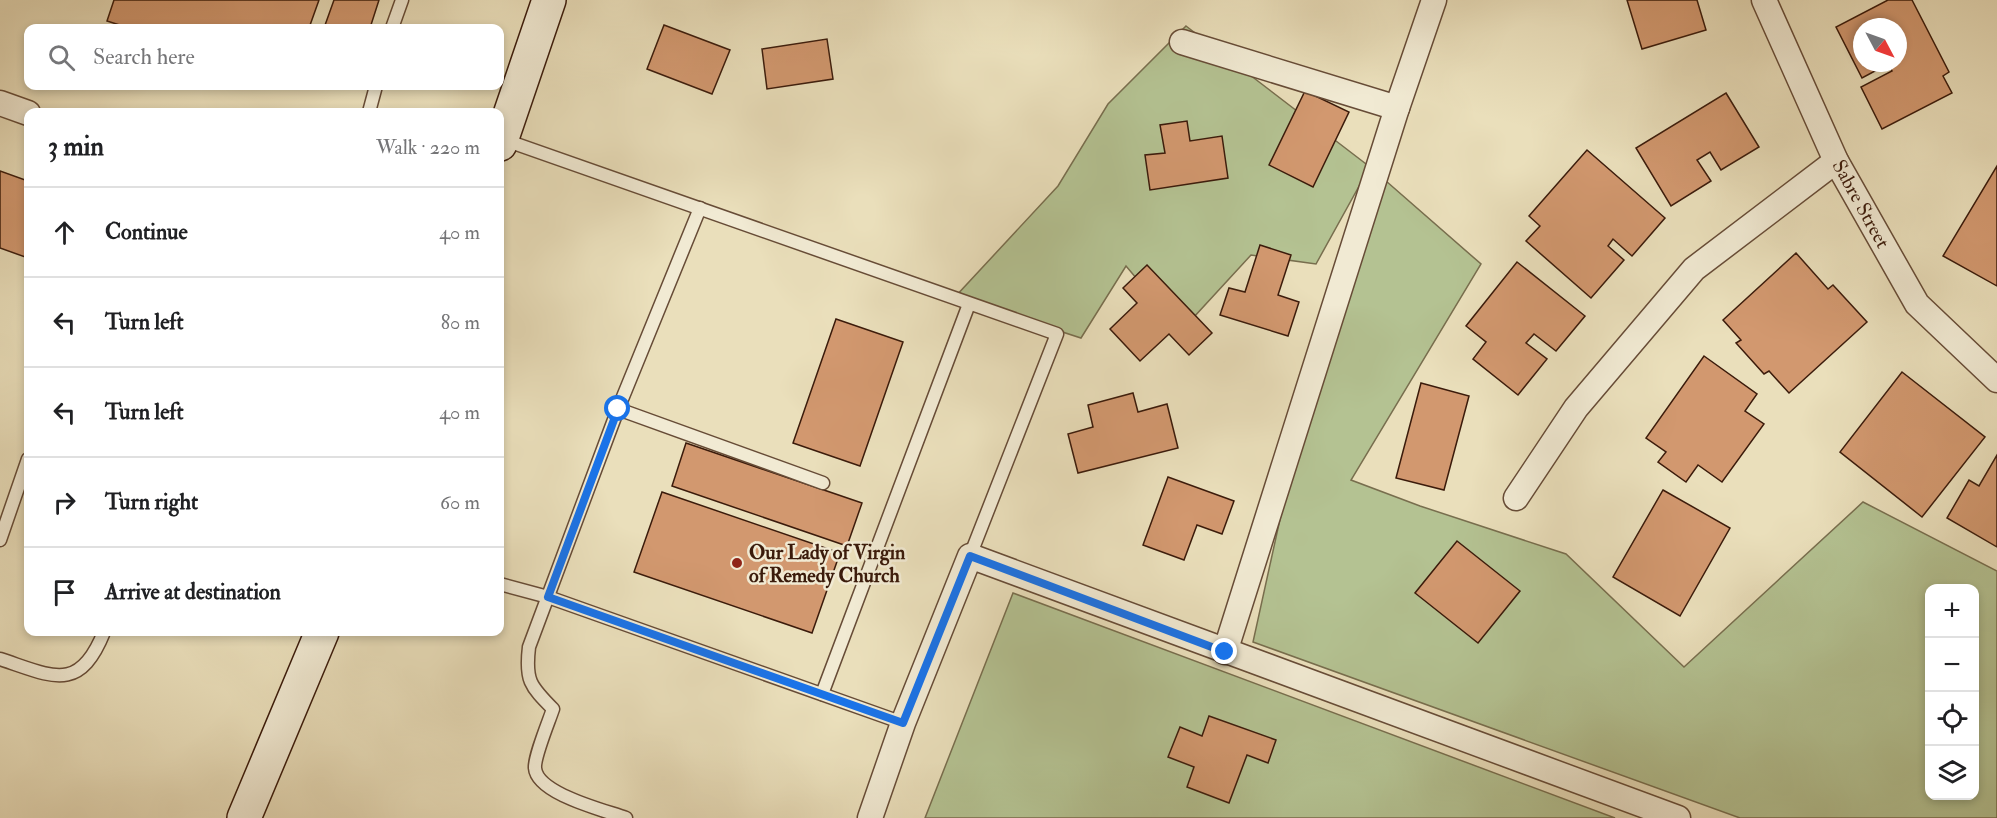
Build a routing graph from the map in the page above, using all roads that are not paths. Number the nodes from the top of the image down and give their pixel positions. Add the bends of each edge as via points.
1 (402, 0) edge
2 (549, 0) edge
3 (1434, 0) edge
4 (1764, 0) edge
5 (393, 24) edge
6 (1182, 42) dead end
7 (375, 90) edge
8 (0, 103) edge
9 (370, 108) edge
10 (1397, 108) junction
11 (24, 112) edge
12 (504, 129) edge
13 (504, 142) edge
14 (1836, 161) junction
15 (700, 208) junction
16 (969, 304) junction
17 (1997, 380) edge
18 (618, 409) junction
19 (24, 471) edge
20 (823, 483) dead end
21 (1516, 498) dead end
22 (0, 540) edge
23 (970, 556) junction
24 (504, 585) edge
25 (548, 597) junction
26 (102, 636) edge
27 (320, 636) edge
28 (1225, 652) junction
29 (0, 659) edge
30 (822, 694) junction
31 (903, 723) junction
32 (244, 818) edge
33 (626, 818) edge
34 (870, 818) edge
35 (1678, 818) edge

1 - 5 lane
2 - 12 main road
3 - 10 street
4 - 14 street, Sabre Street
6 - 10 street
7 - 9 lane
8 - 11 street
10 - 28 street
13 - 15 lane
14 - 17 street, Sabre Street via 1917,304
14 - 21 street via 1694,268 1576,408
15 - 16 lane
15 - 18 lane
16 - 23 lane via 1057,334
16 - 30 lane
18 - 20 lane
18 - 25 lane
19 - 22 lane
23 - 28 street
23 - 31 street
24 - 25 lane
25 - 30 lane
25 - 33 lane via 529,647 526,668 534,690 553,710 534,766 537,777 548,788
26 - 29 lane via 84,666 70,675 50,676
27 - 32 main road
28 - 35 street
30 - 31 lane
31 - 34 street

